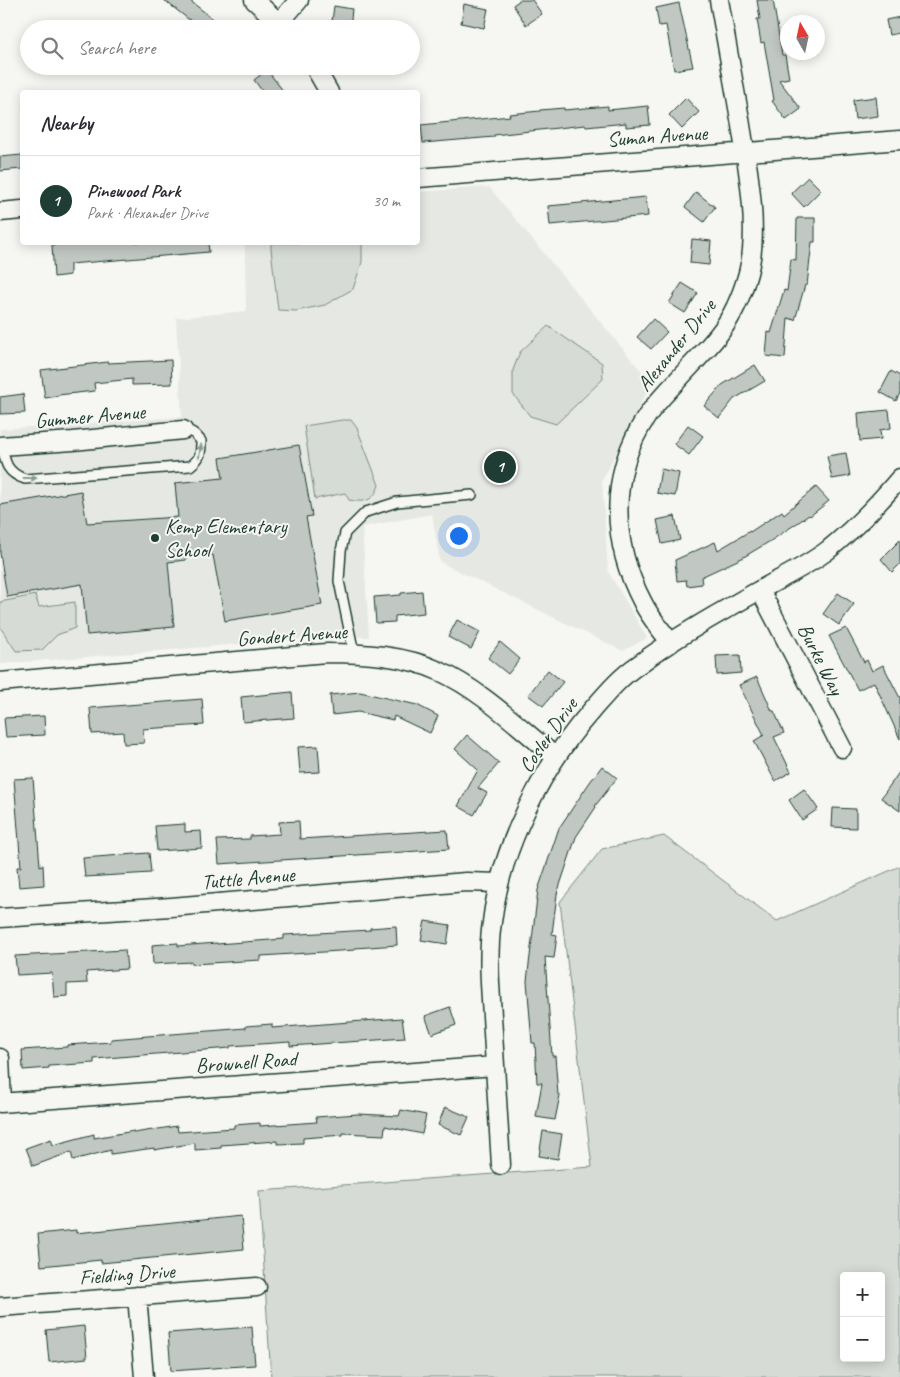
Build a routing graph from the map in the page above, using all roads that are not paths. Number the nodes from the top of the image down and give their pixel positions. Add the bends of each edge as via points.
1 (254, 0) edge
2 (299, 0) edge
3 (719, 0) edge
4 (277, 20) edge
5 (286, 20) edge
6 (319, 75) edge
7 (328, 90) edge
8 (900, 140) edge
9 (745, 152) junction
10 (420, 178) edge
11 (20, 210) edge
12 (0, 212) edge
13 (183, 430) joint
14 (1, 446) edge
15 (900, 478) edge
16 (472, 495) dead end
17 (760, 590) junction
18 (671, 643) junction
19 (354, 653) junction
20 (0, 682) edge
21 (842, 748) dead end
22 (556, 757) junction
23 (499, 883) junction
24 (0, 918) edge
25 (0, 1058) edge
26 (495, 1066) junction
27 (1, 1103) edge
28 (501, 1165) dead end
29 (257, 1287) dead end
30 (137, 1296) junction
31 (0, 1307) edge
32 (144, 1377) edge

1 - 4 street
2 - 5 street
3 - 9 street, Alexander Drive
6 - 7 street
8 - 9 street, Suman Avenue
9 - 10 street, Suman Avenue
9 - 18 street, Alexander Drive via 752,204 753,246 742,294 719,335 647,415 632,442 619,487 619,535 624,560 644,605
11 - 12 street
13 - 14 street, Gummer Avenue
14 -> 13 lane via 10,471 25,479 190,466 198,461 201,441 196,434
15 - 17 street, Cosler Drive via 878,504 827,551
16 - 19 lane via 396,502 366,512 345,533 340,551 339,581
17 - 18 street, Cosler Drive
17 - 21 street, Burke Way
18 - 22 street, Cosler Drive via 636,666 610,690
19 - 20 street, Gondert Avenue
19 - 22 street, Gondert Avenue via 387,657 437,670 484,698
22 - 23 street, Cosler Drive via 518,829
23 - 24 street, Tuttle Avenue via 466,882
23 - 26 street, Cosler Drive via 489,954
25 - 27 street
26 - 27 street, Brownell Road
26 - 28 street, Cosler Drive
29 - 30 street, Fielding Drive
30 - 31 street, Fielding Drive
30 - 32 street

